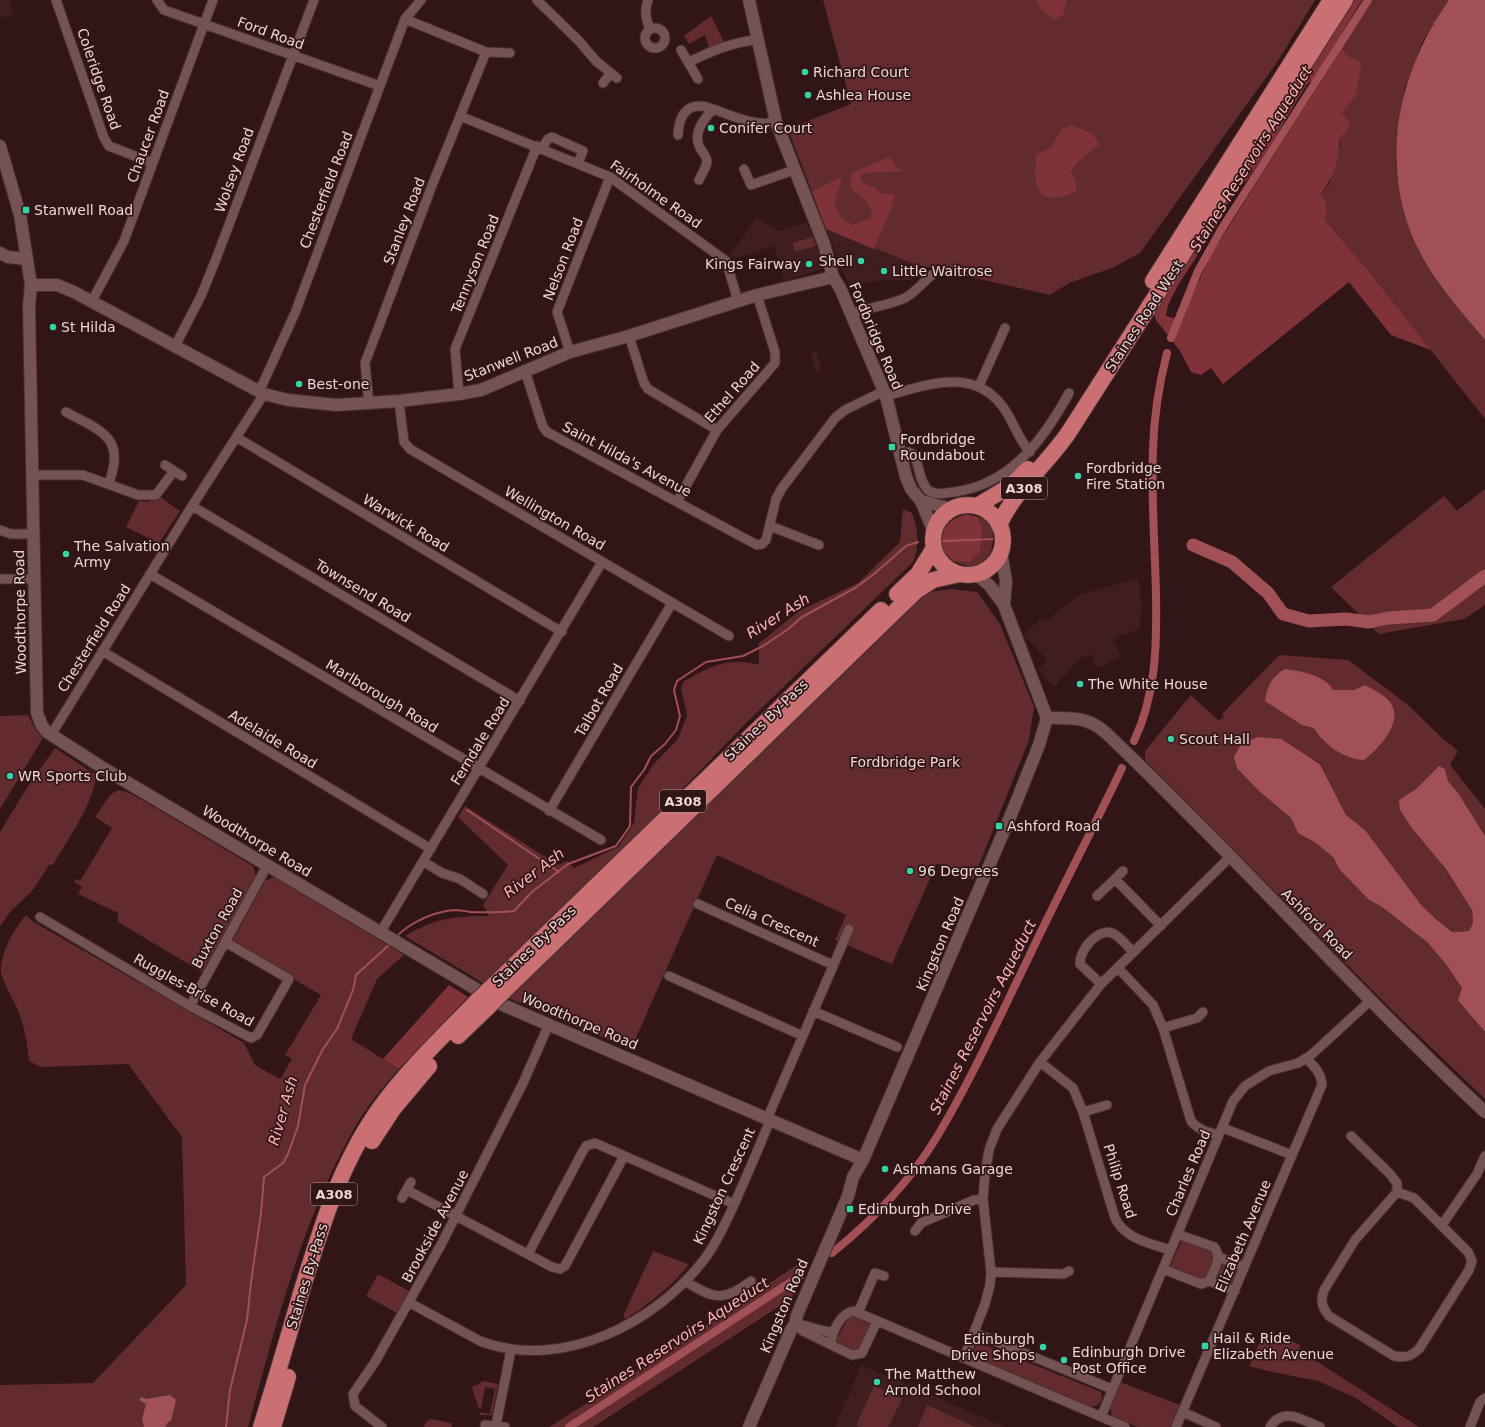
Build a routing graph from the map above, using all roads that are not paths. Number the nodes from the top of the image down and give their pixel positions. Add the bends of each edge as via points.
1 (56, 0) edge
2 (157, 0) edge
3 (213, 0) edge
4 (314, 0) edge
5 (421, 0) edge
6 (538, 0) edge
7 (648, 0) edge
8 (749, 0) edge
9 (1331, 0) edge
10 (1345, 0) edge
11 (405, 19) junction
12 (204, 24) junction
13 (650, 29) dead end
14 (758, 40) junction
15 (681, 50) dead end
16 (486, 52) junction
17 (510, 53) dead end
18 (292, 55) junction
19 (689, 62) junction
20 (698, 79) dead end
21 (603, 83) dead end
22 (380, 86) junction
23 (713, 109) junction
24 (460, 116) junction
25 (776, 122) junction
26 (678, 136) dead end
27 (0, 146) edge
28 (540, 147) junction
29 (153, 162) junction
30 (578, 162) junction
31 (744, 169) dead end
32 (794, 170) junction
33 (610, 177) junction
34 (699, 180) dead end
35 (0, 253) edge
36 (26, 259) junction
37 (929, 275) dead end
38 (832, 277) junction
39 (31, 285) junction
40 (757, 295) junction
41 (92, 301) junction
42 (738, 301) junction
43 (851, 314) junction
44 (1005, 328) dead end
45 (629, 336) junction
46 (175, 346) junction
47 (570, 352) junction
48 (525, 371) junction
49 (979, 386) junction
50 (262, 393) junction
51 (1069, 393) dead end
52 (459, 394) junction
53 (885, 394) junction
54 (399, 401) junction
55 (369, 404) junction
56 (66, 412) dead end
57 (717, 430) junction
58 (236, 437) junction
59 (1030, 452) junction
60 (901, 454) junction
61 (165, 465) dead end
62 (32, 475) junction
63 (109, 483) junction
64 (921, 501) junction
65 (677, 502) junction
66 (192, 506) junction
67 (977, 506) junction
68 (952, 509) junction
69 (999, 525) junction
70 (770, 526) junction
71 (0, 530) edge
72 (33, 534) junction
73 (934, 540) junction
74 (819, 545) dead end
75 (1001, 552) junction
76 (602, 562) junction
77 (150, 574) junction
78 (960, 574) junction
79 (976, 574) junction
80 (0, 579) edge
81 (34, 579) junction
82 (672, 603) junction
83 (1004, 605) junction
84 (562, 632) junction
85 (729, 636) dead end
86 (102, 652) junction
87 (520, 701) junction
88 (1047, 718) junction
89 (51, 735) junction
90 (479, 769) junction
91 (550, 811) junction
92 (601, 840) dead end
93 (431, 849) junction
94 (1230, 857) junction
95 (424, 862) junction
96 (268, 864) junction
97 (1123, 871) dead end
98 (1115, 879) junction
99 (484, 894) dead end
100 (1097, 896) dead end
101 (698, 904) dead end
102 (40, 917) dead end
103 (1161, 926) junction
104 (849, 928) dead end
105 (388, 938) junction
106 (225, 942) junction
107 (1133, 952) junction
108 (834, 965) junction
109 (1118, 968) junction
110 (668, 976) dead end
111 (504, 982) junction
112 (1101, 984) junction
113 (1371, 1000) junction
114 (482, 1004) junction
115 (190, 1006) junction
116 (814, 1011) junction
117 (1203, 1012) dead end
118 (549, 1024) junction
119 (1163, 1028) junction
120 (803, 1036) junction
121 (897, 1047) dead end
122 (1306, 1058) junction
123 (1040, 1062) junction
124 (1107, 1105) dead end
125 (1083, 1112) junction
126 (1485, 1112) edge
127 (769, 1119) junction
128 (1221, 1131) junction
129 (1353, 1142) dead end
130 (1292, 1155) junction
131 (624, 1156) junction
132 (1485, 1156) edge
133 (863, 1160) junction
134 (1485, 1167) edge
135 (1477, 1174) junction
136 (406, 1190) dead end
137 (1397, 1192) junction
138 (983, 1198) junction
139 (734, 1204) junction
140 (456, 1216) junction
141 (1442, 1226) junction
142 (915, 1231) dead end
143 (1177, 1234) junction
144 (1170, 1250) junction
145 (528, 1254) junction
146 (1219, 1257) junction
147 (1244, 1267) junction
148 (1163, 1269) junction
149 (1069, 1271) dead end
150 (991, 1272) junction
151 (884, 1276) dead end
152 (685, 1281) junction
153 (751, 1281) dead end
154 (1209, 1281) junction
155 (1234, 1291) junction
156 (410, 1303) junction
157 (858, 1313) junction
158 (877, 1321) junction
159 (795, 1324) junction
160 (834, 1332) junction
161 (975, 1333) junction
162 (831, 1344) junction
163 (511, 1350) junction
164 (964, 1358) junction
165 (1112, 1389) junction
166 (1485, 1398) edge
167 (1183, 1412) junction
168 (1101, 1417) junction
169 (1273, 1423) edge
170 (485, 1426) dead end
171 (500, 1426) edge
172 (261, 1427) edge
173 (273, 1427) edge
174 (382, 1427) edge
175 (749, 1427) edge
176 (1125, 1427) edge
177 (1176, 1427) edge
178 (1216, 1427) edge
179 (1320, 1427) edge
180 (1470, 1427) edge

1 - 29 street, Coleridge Road via 104,138 109,146
2 - 12 street, Ford Road via 164,10
3 - 12 street, Chaucer Road
4 - 18 street, Wolsey Road
5 - 11 street, Chesterfield Road
6 - 21 street via 580,41 596,61 614,76
7 - 13 street via 645,7
8 - 14 street, Fordbridge Road
9 - 67 highway, Staines Road West / A308 via 1048,443 1026,472 1010,486
10 - 69 highway, Staines Road West / A308 via 1069,432 1007,508
11 - 16 street
11 - 22 street, Chesterfield Road
12 - 18 street, Ford Road
12 - 29 street, Chaucer Road
14 - 19 street via 738,43
14 - 25 street, Fordbridge Road
15 - 19 street
16 - 17 street
16 - 24 street, Stanley Road
18 - 22 street, Ford Road
18 - 46 street, Wolsey Road via 216,259 201,296
19 - 20 street
22 - 50 street, Chesterfield Road via 295,313
23 - 25 street via 743,120
23 - 26 street via 702,104 692,106 684,112 678,123
23 - 34 street via 704,118 698,132 699,145 707,162
24 - 28 street, Fairholme Road
24 - 55 street, Stanley Road via 365,363
25 - 32 street, Fordbridge Road
27 - 36 street via 20,215
28 - 30 street, Fairholme Road
28 - 30 street via 552,137 583,151
28 - 52 street, Tennyson Road via 455,349
29 - 41 street, Chaucer Road via 124,241
30 - 33 street, Fairholme Road
31 - 32 street via 752,188
32 - 38 street, Fordbridge Road via 824,244
33 - 42 street, Fairholme Road via 726,261
33 - 47 street, Nelson Road via 557,312
35 - 36 street via 8,257
36 - 39 street
37 - 43 street via 906,297 881,307
38 - 40 street, Stanwell Road
38 - 43 street, Fordbridge Road via 840,288
39 - 41 street, Stanwell Road via 64,287
39 - 62 street, Woodthorpe Road via 29,306
40 - 42 street, Stanwell Road
40 - 57 street, Ethel Road via 775,352 775,363
41 - 46 street, Stanwell Road
42 - 45 street, Stanwell Road
43 - 53 street, Fordbridge Road
44 - 49 street
45 - 47 street, Stanwell Road
45 - 57 street via 648,389
46 - 50 street, Stanwell Road
47 - 48 street, Stanwell Road
48 - 52 street, Stanwell Road via 481,390
48 - 65 street, Saint Hilda's Avenue via 542,427 547,432
49 - 53 street via 955,381 940,382
49 - 59 street via 993,396 1006,412 1022,443
50 - 55 street, Stanwell Road via 275,398 312,403
50 - 58 street, Chesterfield Road
51 - 59 street
52 - 54 street, Stanwell Road
53 - 60 street, Fordbridge Road
53 - 70 street via 845,410 836,418 782,488 776,499
54 - 55 street, Stanwell Road
54 - 76 street, Wellington Road via 404,442 410,449
56 - 63 street via 101,432 111,443 116,457
57 - 65 street, Ethel Road
58 - 66 street, Chesterfield Road
58 - 84 street, Warwick Road
59 - 60 street via 1004,474 973,489 937,494 929,491 924,484 913,454
60 - 64 street, Fordbridge Road via 911,489
61 - 63 street via 178,473 156,495 138,495
62 - 63 street via 84,475
62 - 72 street, Woodthorpe Road
64 - 68 street
64 - 73 street, Fordbridge Road
65 - 70 street, Saint Hilda's Avenue via 757,545 766,540
66 - 77 street, Chesterfield Road
66 - 87 street, Townsend Road
67 - 68 highway via 960,506
67 - 69 highway via 991,514
68 - 73 highway via 939,521
69 - 75 highway via 1003,540
70 - 74 street
71 - 72 street via 11,534
72 - 81 street, Woodthorpe Road
73 - 78 highway via 938,558 946,567
73 - 111 highway, Staines By-Pass / A308 via 926,563 908,584
75 - 79 highway via 994,564
75 - 83 street via 1006,581
76 - 82 street, Wellington Road
76 - 84 street, Ferndale Road
77 - 86 street, Chesterfield Road
77 - 90 street, Marlborough Road
78 - 79 highway
78 - 111 highway, Staines By-Pass / A308 via 933,580 916,591
79 - 83 street via 990,586
80 - 81 street
81 - 89 street, Woodthorpe Road via 37,713 42,726
82 - 85 street, Wellington Road
82 - 91 street, Talbot Road
83 - 88 street
84 - 87 street, Ferndale Road
86 - 89 street, Chesterfield Road
86 - 93 street, Adelaide Road
87 - 90 street, Ferndale Road
88 - 94 street, Ashford Road via 1084,720 1096,724
88 - 133 street, Kingston Road via 1013,810
89 - 96 street, Woodthorpe Road via 116,776
90 - 91 street, Marlborough Road
90 - 93 street, Ferndale Road
91 - 92 street, Marlborough Road
93 - 95 street, Ferndale Road
94 - 103 street
94 - 113 street, Ashford Road
95 - 99 street
95 - 105 street, Ferndale Road
96 - 105 street, Woodthorpe Road
96 - 106 street, Buxton Road
97 - 98 street
98 - 100 street
98 - 103 street
101 - 108 street, Celia Crescent
102 - 115 street, Ruggles-Brise Road
103 - 107 street
104 - 108 street
105 - 118 street, Woodthorpe Road via 503,1005
106 - 115 street, Buxton Road
106 - 115 street, Ruggles-Brise Road via 289,979 257,1035 251,1038
107 - 109 street
107 - 112 street via 1115,934 1100,933 1079,958 1083,968
108 - 116 street
109 - 112 street
109 - 119 street via 1153,1005
110 - 120 street
111 - 114 highway, Staines By-Pass / A308, bridge
112 - 123 street
113 - 122 street, Charles Road
113 - 126 street, Ashford Road
114 - 172 highway, Staines By-Pass / A308 via 402,1079 376,1113 344,1170 318,1238
114 - 173 highway, Staines By-Pass / A308 via 407,1091 382,1125 356,1170 343,1197 327,1243
116 - 120 street
116 - 121 street
117 - 119 street via 1197,1018
118 - 127 street, Woodthorpe Road
118 - 140 street, Brookside Avenue via 523,1084
119 - 128 street via 1190,1121 1195,1126
120 - 127 street
122 - 128 street, Charles Road via 1298,1063 1269,1071 1245,1086 1233,1101
122 - 130 street, Elizabeth Avenue via 1322,1077 1322,1085
123 - 125 street, Philip Road via 1073,1088
123 - 138 street via 997,1129 989,1150
124 - 125 street
125 - 144 street, Philip Road via 1120,1228 1129,1235
127 - 133 street, Woodthorpe Road
127 - 139 street, Kingston Crescent
128 - 130 street
128 - 143 street, Charles Road
129 - 137 street via 1390,1174 1397,1183
130 - 147 street, Elizabeth Avenue
131 - 139 street
131 - 145 street via 595,1144 586,1146
131 - 145 street via 565,1266 556,1269
132 - 135 street
133 - 159 street, Kingston Road via 853,1177 848,1196
134 - 135 street
135 - 141 street
136 - 140 street
137 - 141 street via 1414,1198
137 - 141 street via 1356,1240 1324,1290 1321,1298 1323,1308 1329,1316 1394,1356 1411,1356 1469,1270 1472,1260 1468,1252
138 - 142 street via 921,1223
138 - 150 street
139 - 152 street, Kingston Crescent via 712,1247
140 - 145 street
140 - 156 street, Brookside Avenue
143 - 144 street, Charles Road
143 - 146 street via 1214,1247
144 - 148 street, Charles Road
146 - 147 street
146 - 154 street
147 - 155 street, Elizabeth Avenue
148 - 154 street via 1196,1283
148 - 165 street, Charles Road
149 - 150 street via 1063,1274
150 - 161 street via 985,1304
151 - 157 street via 875,1272
152 - 153 street via 717,1296 736,1292
152 - 163 street, Kingston Crescent via 623,1328 607,1335 559,1350
154 - 155 street
155 - 167 street, Elizabeth Avenue
156 - 163 street, Kingston Crescent via 480,1341
156 - 174 street, Brookside Avenue via 353,1394 355,1406
157 - 158 street
157 - 160 street via 848,1312
158 - 162 street via 862,1353 852,1355
158 - 164 street
159 - 160 street via 807,1325 824,1332
159 - 162 street via 803,1331
159 - 175 street, Kingston Road
160 - 162 street
161 - 164 street
161 - 165 street
163 - 171 street
164 - 168 street
165 - 168 street, Charles Road
166 - 180 street via 1480,1402
167 - 177 street, Elizabeth Avenue
167 - 178 street
168 - 176 street
169 - 179 street via 1284,1415
170 - 171 street

